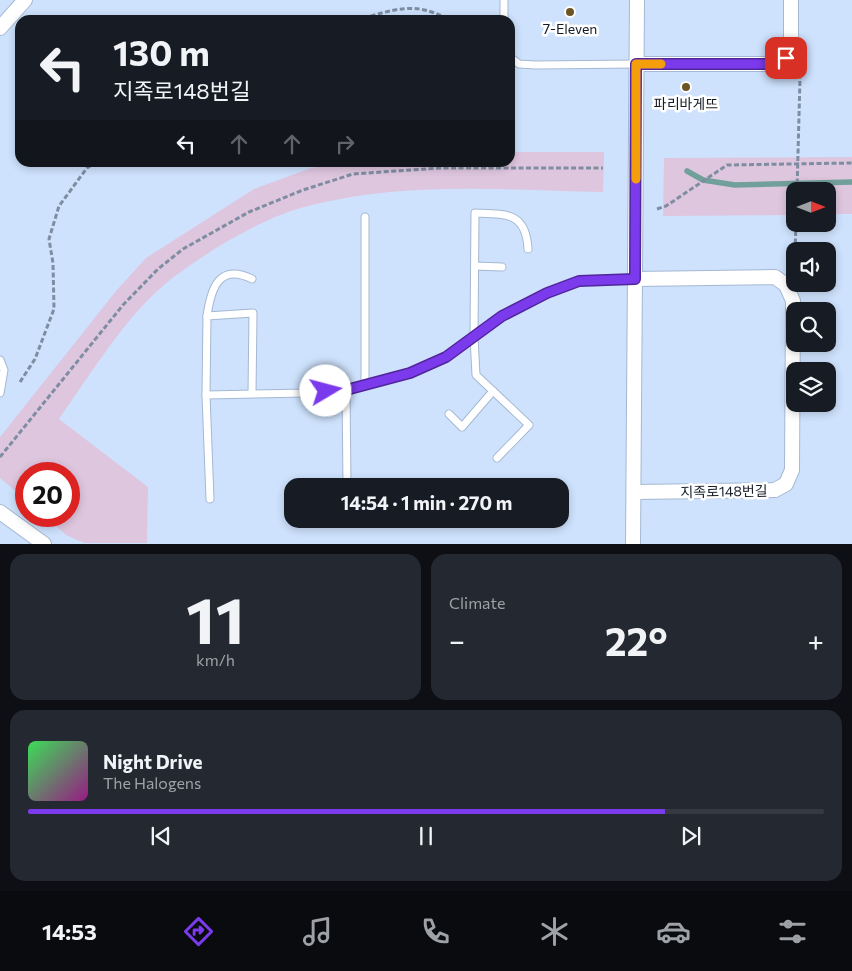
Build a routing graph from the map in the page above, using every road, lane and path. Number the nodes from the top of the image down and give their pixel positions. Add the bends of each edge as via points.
1 (25, 0) edge
2 (504, 0) edge
3 (637, 0) edge
4 (792, 0) edge
5 (376, 15) edge
6 (441, 15) edge
7 (504, 15) edge
8 (0, 28) edge
9 (515, 61) edge
10 (636, 64) junction
11 (800, 78) dead end
12 (852, 163) edge
13 (798, 164) junction
14 (88, 167) edge
15 (604, 168) dead end
16 (797, 182) edge
17 (657, 209) dead end
18 (365, 217) dead end
19 (528, 249) dead end
20 (474, 266) junction
21 (502, 267) dead end
22 (252, 279) dead end
23 (635, 279) junction
24 (207, 316) junction
25 (474, 337) junction
26 (0, 360) edge
27 (20, 382) dead end
28 (365, 384) junction
29 (346, 390) junction
30 (493, 391) junction
31 (0, 393) edge
32 (252, 393) junction
33 (206, 394) junction
34 (449, 414) dead end
35 (0, 458) edge
36 (497, 458) dead end
37 (347, 478) edge
38 (634, 492) junction
39 (210, 499) dead end
40 (0, 512) edge
41 (44, 544) edge
42 (633, 544) edge

1 - 8 street
2 - 7 lane
3 - 10 street
4 - 10 street via 791,46 786,58 774,64
5 - 6 path via 411,6 431,9
9 - 10 lane via 536,65
10 - 23 street
11 - 13 path
12 - 13 path
13 - 16 path
13 - 17 path via 727,165
14 - 27 path via 59,206 48,239 53,263 54,309 35,359
15 - 35 path via 439,168 353,174 249,212 183,249 158,269 123,305
18 - 28 lane
19 - 20 lane via 527,232 520,223 506,214 475,213
20 - 21 lane
20 - 25 lane
22 - 24 lane via 240,273 226,275 215,283
23 - 25 lane via 579,281 502,316
23 - 38 street
23 - 38 street, 지족로148번길 via 775,277 786,285 793,301 792,470 786,484 775,490
24 - 32 lane via 253,314
24 - 33 lane
25 - 28 lane via 446,357 410,373
25 - 30 lane via 476,375
26 - 31 lane via 4,370
28 - 29 lane
29 - 32 lane
29 - 37 lane
30 - 34 lane via 462,427
30 - 36 lane via 529,425
32 - 33 lane
33 - 39 lane
38 - 42 street
40 - 41 street

